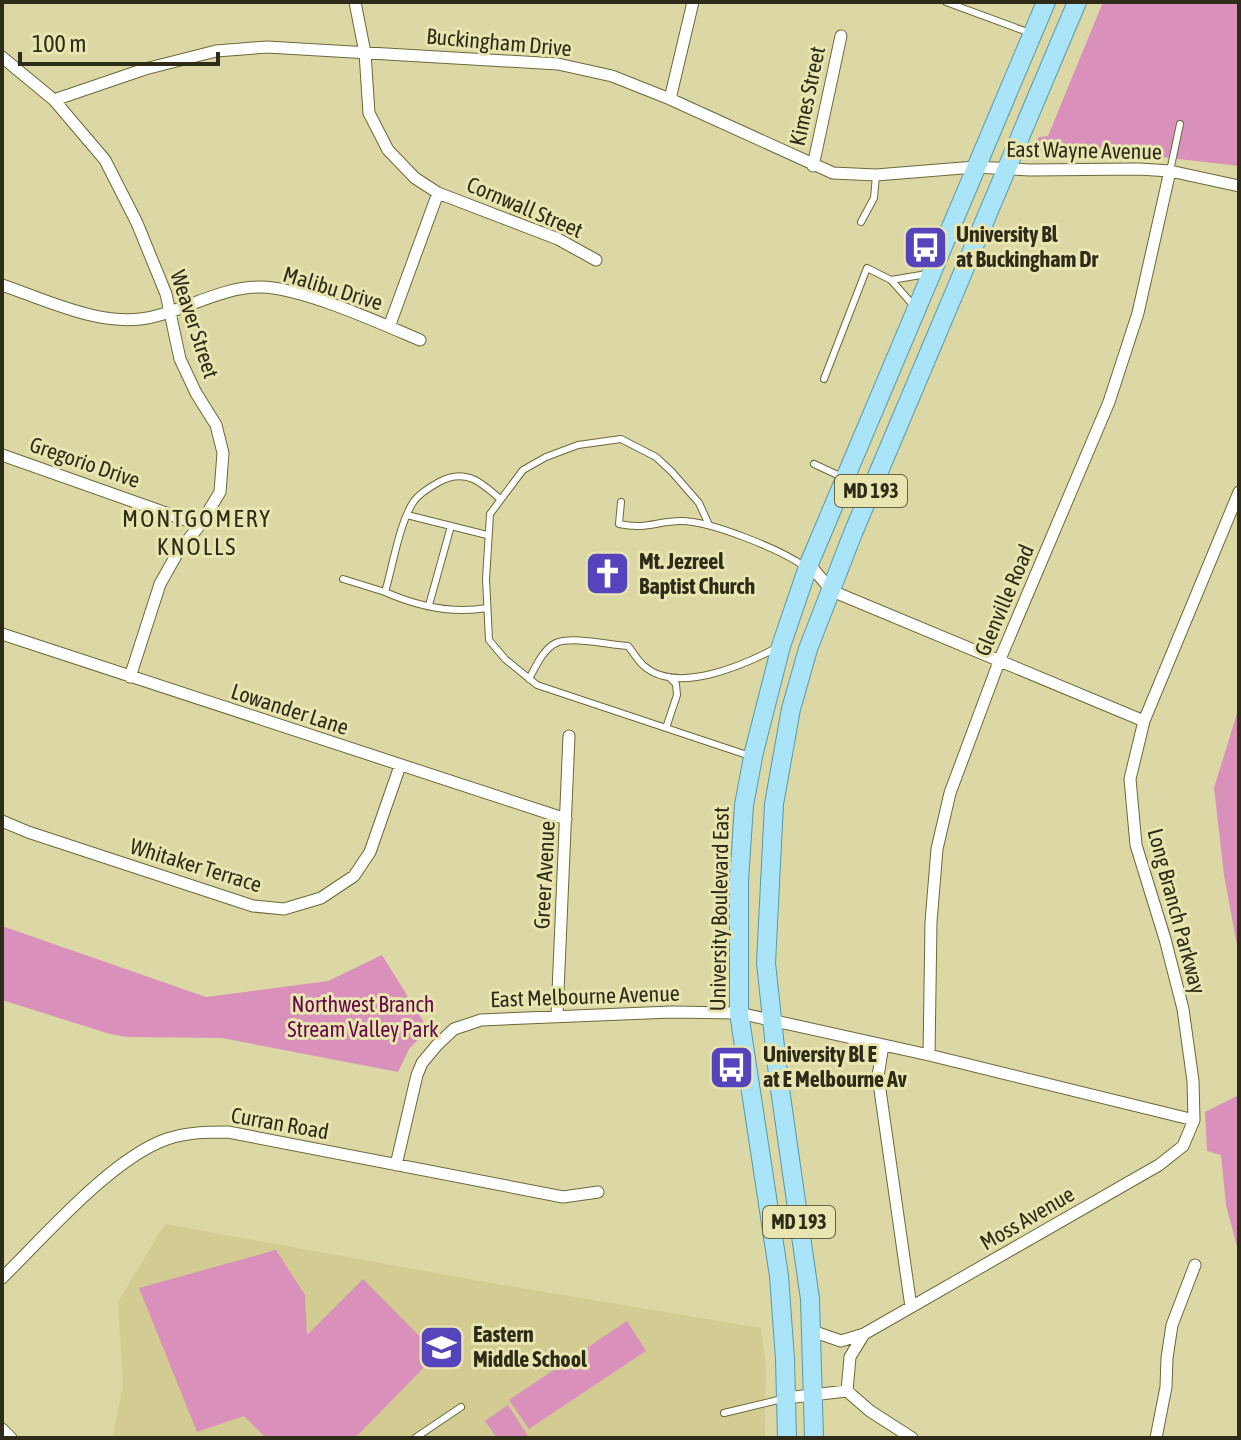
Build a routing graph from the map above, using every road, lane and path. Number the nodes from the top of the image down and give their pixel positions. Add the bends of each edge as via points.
1 (355, 2) edge
2 (693, 2) edge
3 (946, 2) edge
4 (1046, 2) edge
5 (1077, 2) edge
6 (1033, 34) junction
7 (841, 36) dead end
8 (365, 53) junction
9 (2, 57) edge
10 (670, 99) junction
11 (54, 100) junction
12 (1180, 124) dead end
13 (813, 166) junction
14 (975, 167) junction
15 (1007, 169) junction
16 (1170, 171) junction
17 (876, 175) junction
18 (1239, 186) edge
19 (438, 193) junction
20 (861, 222) dead end
21 (596, 260) dead end
22 (930, 273) junction
23 (891, 280) junction
24 (2, 285) edge
25 (916, 309) junction
26 (169, 312) junction
27 (389, 327) junction
28 (420, 340) dead end
29 (824, 379) dead end
30 (2, 455) edge
31 (814, 464) dead end
32 (845, 479) junction
33 (1239, 492) edge
34 (500, 499) junction
35 (621, 502) dead end
36 (407, 515) junction
37 (200, 525) junction
38 (709, 525) junction
39 (451, 526) junction
40 (487, 535) junction
41 (808, 566) junction
42 (343, 579) dead end
43 (832, 591) junction
44 (385, 592) junction
45 (429, 605) junction
46 (487, 608) junction
47 (2, 634) edge
48 (781, 646) junction
49 (1000, 659) junction
50 (130, 677) junction
51 (669, 677) junction
52 (529, 679) junction
53 (1144, 721) junction
54 (666, 728) junction
55 (569, 736) dead end
56 (753, 757) junction
57 (400, 766) junction
58 (566, 819) junction
59 (2, 821) edge
60 (739, 1013) junction
61 (557, 1015) junction
62 (772, 1020) junction
63 (883, 1045) junction
64 (929, 1055) junction
65 (1194, 1120) junction
66 (396, 1165) junction
67 (598, 1192) dead end
68 (1195, 1265) dead end
69 (2, 1278) edge
70 (911, 1307) junction
71 (812, 1331) junction
72 (864, 1334) junction
73 (847, 1391) junction
74 (815, 1396) junction
75 (786, 1398) junction
76 (461, 1407) dead end
77 (724, 1413) dead end
78 (2, 1429) edge
79 (11, 1438) edge
80 (415, 1438) edge
81 (787, 1438) edge
82 (814, 1438) edge
83 (912, 1438) edge
84 (1156, 1438) edge

1 - 8 street, Cornwall Street
2 - 10 street
3 - 6 lane
4 - 6 main road, University Boulevard East / MD 193
5 - 15 main road, MD 193
6 - 14 main road, University Boulevard East / MD 193
7 - 13 street, Kimes Street
8 - 10 street, Buckingham Drive via 558,64 612,76
8 - 11 street, Buckingham Drive via 267,47 216,51
8 - 19 street, Cornwall Street via 369,113 388,150
9 - 11 street, Weaver Street
10 - 13 street, Buckingham Drive
11 - 26 street, Weaver Street via 105,160 154,265
12 - 16 lane
13 - 17 street, Buckingham Drive via 833,173
14 - 15 street, East Wayne Avenue
14 - 17 street, Buckingham Drive
14 - 22 main road, University Boulevard East / MD 193
15 - 16 street, East Wayne Avenue
15 - 43 main road, MD 193
16 - 18 street, East Wayne Avenue
16 - 49 street, Glenville Road via 1138,313 1109,402
17 - 20 lane via 874,198
19 - 21 street, Cornwall Street via 558,239
19 - 27 street
22 - 23 lane
22 - 25 main road, University Boulevard East / MD 193
23 - 25 lane
23 - 29 lane via 867,268
24 - 26 street, Malibu Drive via 96,316 119,319
25 - 32 main road, University Boulevard East / MD 193
26 - 27 street, Malibu Drive via 230,291 263,287 302,295
26 - 37 street, Weaver Street via 180,359 216,425 223,453 220,492
27 - 28 street, Malibu Drive
30 - 37 street, Gregorio Drive
31 - 32 lane
32 - 41 main road, University Boulevard East / MD 193
33 - 53 street, Long Branch Parkway
34 - 36 lane via 469,477 453,474 415,500
34 - 38 lane via 523,470 553,454 621,439 672,472 699,503
34 - 40 lane via 490,514
35 - 38 lane via 619,524 644,527 678,520
36 - 39 lane
36 - 44 lane
37 - 50 street, Weaver Street via 160,584
38 - 41 lane
39 - 40 lane
39 - 45 lane
40 - 46 lane
41 - 43 street
41 - 48 main road, University Boulevard East / MD 193
42 - 44 lane
43 - 49 street
43 - 62 main road, MD 193 via 791,709 774,804 766,963
44 - 45 lane
45 - 46 lane via 460,612
46 - 52 lane via 489,640
47 - 50 street, Lowander Lane
48 - 51 lane via 742,665 687,679
48 - 56 main road, University Boulevard East / MD 193
49 - 53 street
49 - 64 street, Glenville Road via 950,793 937,849
50 - 57 street, Lowander Lane
51 - 52 lane via 644,667 628,646 569,641 554,643
51 - 54 lane via 677,695
52 - 54 lane
53 - 65 street, Long Branch Parkway via 1130,779 1131,814 1183,1009
54 - 56 lane
55 - 58 street, Greer Avenue
56 - 60 main road, University Boulevard East / MD 193 via 739,881
57 - 58 street, Lowander Lane
57 - 59 street, Whitaker Terrace via 370,852 354,876 321,898 284,909 253,906
58 - 61 street, Greer Avenue
60 - 61 street, East Melbourne Avenue
60 - 62 street, East Melbourne Avenue
60 - 75 main road, University Boulevard East / MD 193 via 779,1276
61 - 66 street, East Melbourne Avenue via 481,1020 454,1029 422,1063
62 - 63 street, East Melbourne Avenue
62 - 71 main road, MD 193
63 - 64 street, East Melbourne Avenue
63 - 70 street via 878,1076
64 - 65 street, East Melbourne Avenue
65 - 70 street, Moss Avenue via 1183,1146 1159,1165
66 - 67 street, Curran Road via 563,1197
66 - 69 street, Curran Road via 228,1132 195,1132 165,1140 111,1172
68 - 84 street via 1172,1325
70 - 72 street, Moss Avenue
71 - 72 street, Moss Avenue via 841,1341
71 - 74 main road, MD 193
72 - 73 street via 850,1357
73 - 74 street
73 - 83 street
74 - 75 street
74 - 82 main road, MD 193
75 - 77 lane
75 - 81 main road, University Boulevard East / MD 193
76 - 80 lane
78 - 79 street

